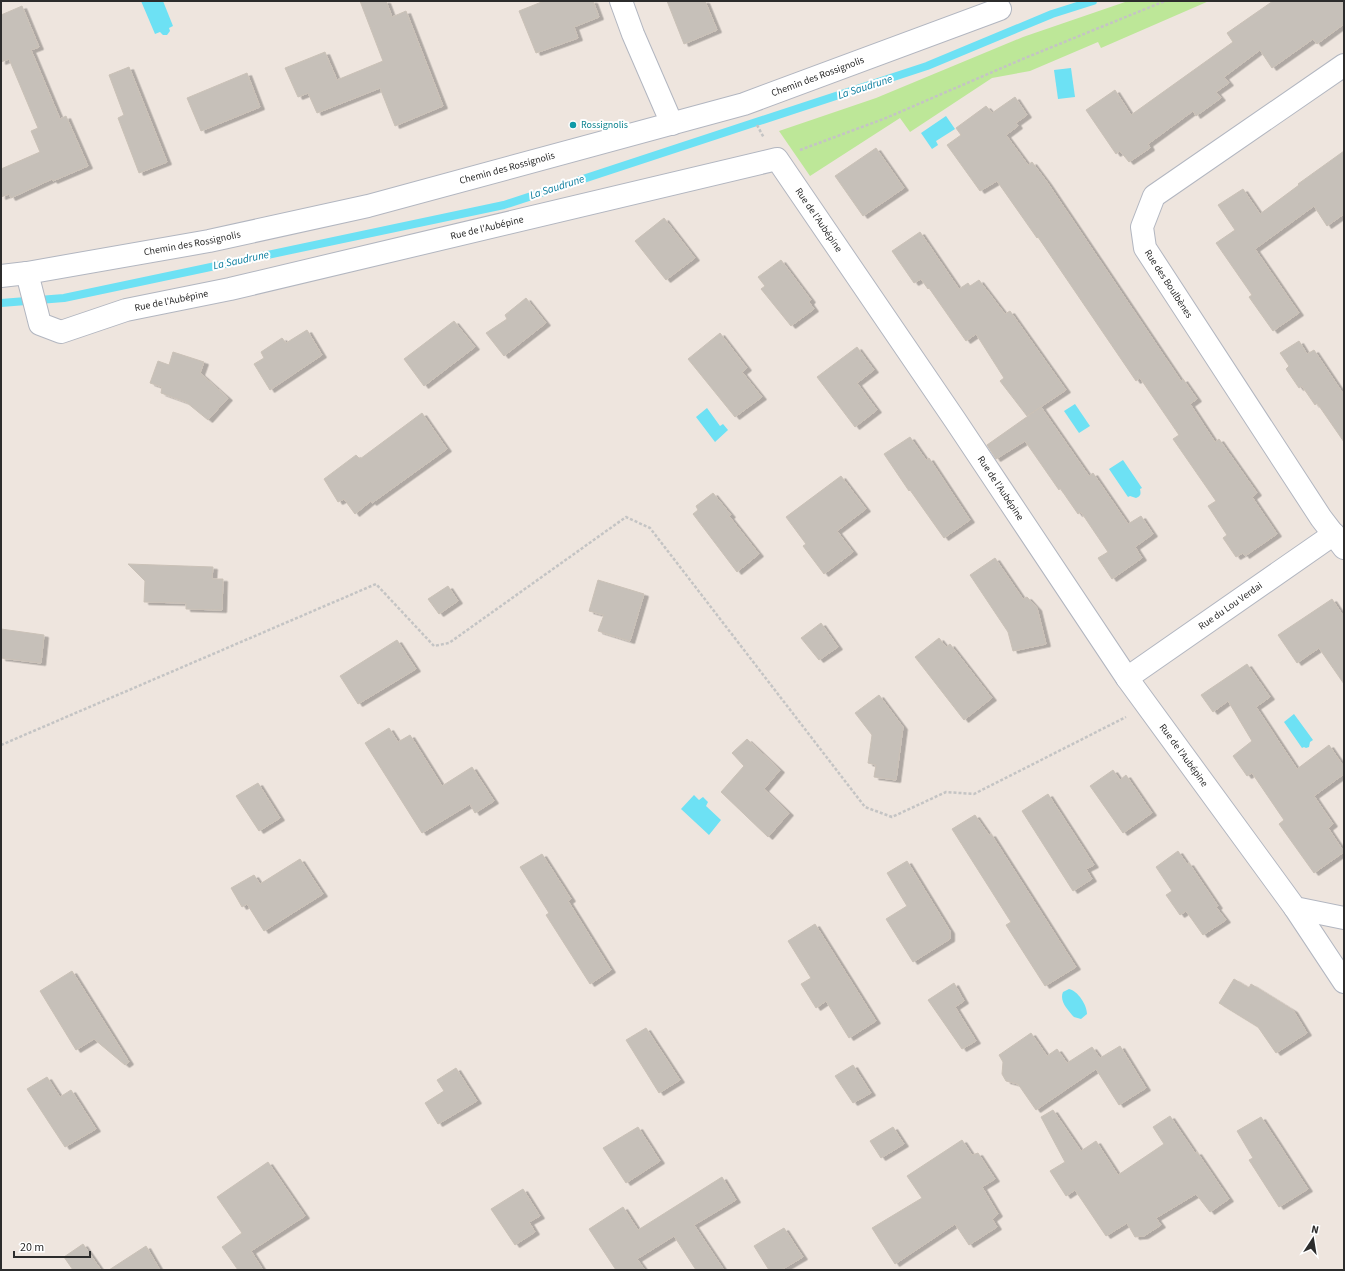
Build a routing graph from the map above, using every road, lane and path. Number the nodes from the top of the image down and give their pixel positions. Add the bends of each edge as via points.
1 (621, 1) edge
2 (1165, 1) edge
3 (1000, 8) dead end
4 (1344, 65) edge
5 (744, 104) junction
6 (672, 124) junction
7 (777, 158) junction
8 (27, 273) junction
9 (1, 276) edge
10 (1333, 533) edge
11 (1127, 678) junction
12 (1145, 703) junction
13 (1, 745) edge
14 (1295, 908) junction
15 (1344, 918) edge
16 (1344, 982) edge

1 - 6 street
2 - 7 path via 886,118
3 - 5 street, Chemin des Rossignolis
4 - 10 street, Rue des Boulbènes via 1154,196 1142,227 1145,248
5 - 6 street, Chemin des Rossignolis
5 - 7 path
6 - 8 street, Chemin des Rossignolis via 368,206 209,241
7 - 8 street, Rue de l'Aubépine via 230,289 126,310 61,332 40,324
7 - 11 street, Rue de l'Aubépine
8 - 9 street, Chemin des Rossignolis
10 - 11 street, Rue du Lou Verdai
11 - 12 street, Rue de l'Aubépine
12 - 13 path via 1124,719 974,794 946,792 892,817 865,807 650,528 626,517 449,643 434,646 376,584
12 - 14 street, Rue de l'Aubépine
14 - 15 street
14 - 16 street, Rue de l'Aubépine

